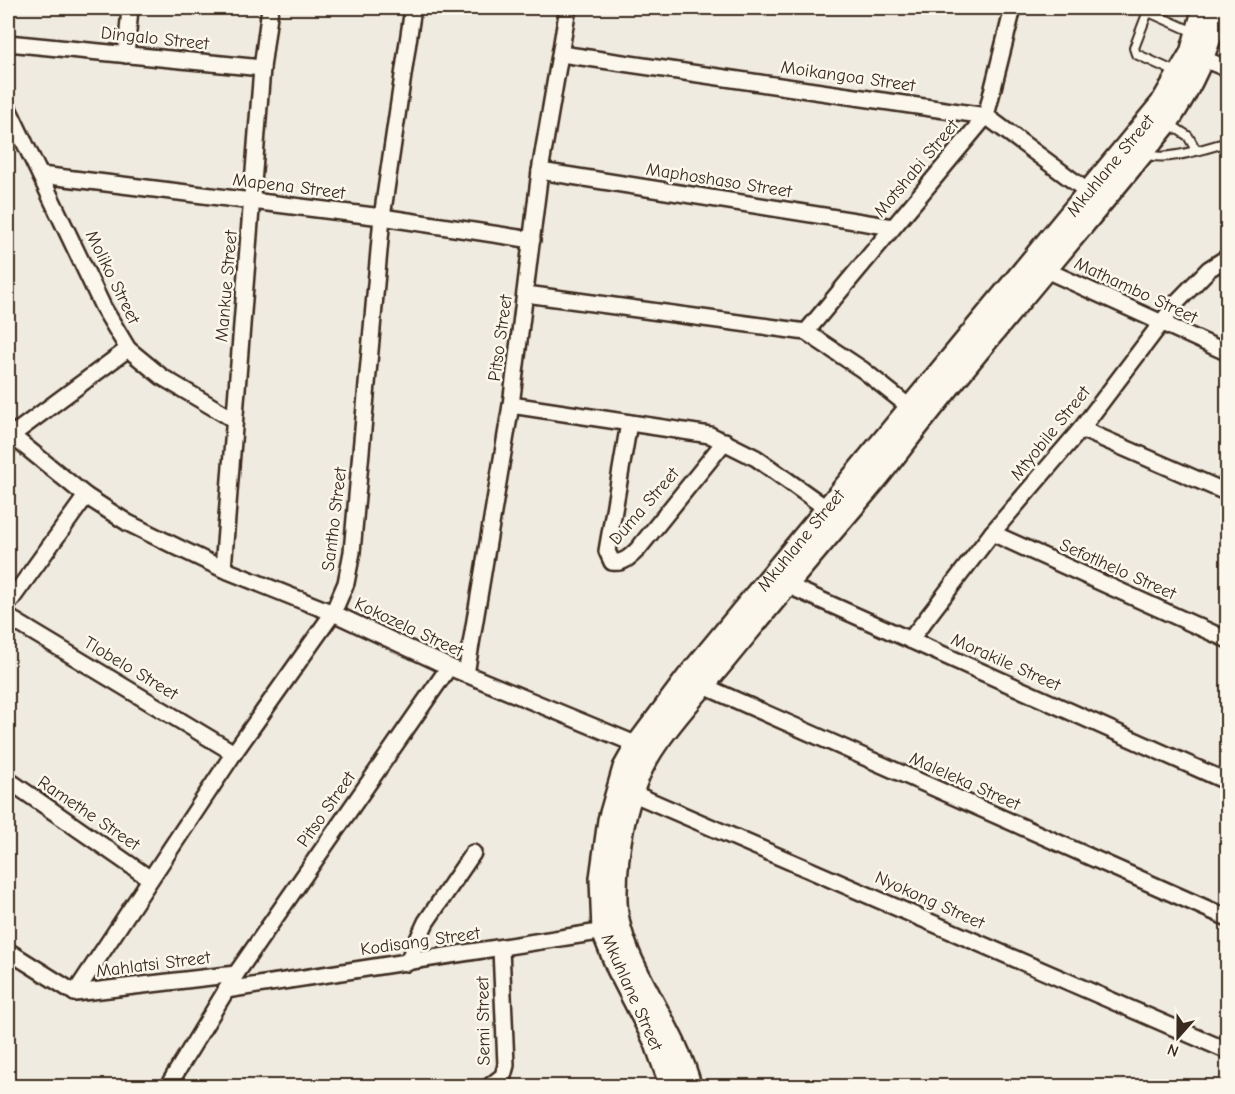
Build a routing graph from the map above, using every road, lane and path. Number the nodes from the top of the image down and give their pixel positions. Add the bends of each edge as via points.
1 (130, 8) edge
2 (270, 8) edge
3 (413, 8) edge
4 (568, 8) edge
5 (1013, 8) edge
6 (1204, 8) edge
7 (1219, 8) edge
8 (1197, 33) junction
9 (8, 43) edge
10 (561, 54) junction
11 (126, 55) junction
12 (1198, 56) junction
13 (262, 68) junction
14 (1227, 69) edge
15 (1180, 74) junction
16 (8, 108) edge
17 (986, 116) junction
18 (1167, 123) junction
19 (1227, 142) edge
20 (1137, 147) junction
21 (1196, 150) junction
22 (540, 171) junction
23 (41, 175) junction
24 (1095, 197) junction
25 (253, 202) junction
26 (382, 217) junction
27 (893, 227) junction
28 (532, 240) junction
29 (1227, 256) edge
30 (1038, 266) junction
31 (526, 294) junction
32 (1161, 323) junction
33 (806, 332) junction
34 (128, 349) junction
35 (1227, 353) edge
36 (511, 405) junction
37 (916, 413) junction
38 (233, 419) junction
39 (629, 423) junction
40 (1081, 429) junction
41 (9, 434) edge
42 (725, 441) junction
43 (1227, 494) edge
44 (86, 496) junction
45 (834, 514) junction
46 (992, 533) junction
47 (223, 569) junction
48 (778, 581) junction
49 (8, 604) edge
50 (333, 613) junction
51 (8, 617) edge
52 (910, 640) junction
53 (1227, 640) edge
54 (448, 667) junction
55 (466, 674) junction
56 (695, 682) junction
57 (644, 748) junction
58 (234, 753) junction
59 (8, 780) edge
60 (1227, 782) edge
61 (625, 790) junction
62 (473, 853) dead end
63 (149, 878) junction
64 (1227, 918) edge
65 (611, 930) junction
66 (501, 949) junction
67 (8, 951) edge
68 (407, 963) junction
69 (236, 974) junction
70 (226, 990) junction
71 (75, 993) junction
72 (1227, 1051) edge
73 (168, 1086) edge
74 (490, 1086) edge
75 (671, 1086) edge
76 (690, 1086) edge

1 - 11 street
2 - 13 street, Mankue Street
3 - 26 street, Santho Street
4 - 10 street, Pitso Street
5 - 17 street, Motshabi Street
6 - 8 street
7 - 12 street
8 - 12 street
8 - 15 lane via 1147,14 1134,48 1136,54
9 - 11 street, Dingalo Street
10 - 17 street, Moikangoa Street
10 - 22 street, Pitso Street
11 - 13 street, Dingalo Street
12 - 14 street
12 - 15 street, Mkuhlane Street
12 - 18 street, Mkuhlane Street via 1183,100
13 - 25 street, Mankue Street
15 - 20 street, Mkuhlane Street
16 - 23 street, Moliko Street
17 - 24 street, Moikangoa Street
17 - 27 street, Motshabi Street
18 - 20 street, Mkuhlane Street
18 - 21 lane via 1188,136
19 - 21 lane
20 - 21 lane via 1155,158
20 - 24 street, Mkuhlane Street
22 - 27 street, Maphoshaso Street
22 - 28 street, Pitso Street
23 - 25 street, Mapena Street
23 - 34 street, Moliko Street
24 - 30 street, Mkuhlane Street
25 - 26 street, Mapena Street
25 - 38 street, Mankue Street
26 - 28 street, Mapena Street
26 - 50 street, Santho Street via 352,552 346,583
27 - 33 street, Motshabi Street
28 - 31 street, Pitso Street
29 - 32 street, Mtyobile Street via 1201,277
30 - 32 street, Mathambo Street
30 - 37 street, Mkuhlane Street
31 - 33 street
31 - 36 street, Pitso Street
32 - 35 street, Mathambo Street
32 - 40 street, Mtyobile Street
33 - 37 street via 863,370
34 - 38 street, Moliko Street via 162,377
34 - 41 street
36 - 39 street
36 - 55 street, Pitso Street
37 - 45 street, Mkuhlane Street
38 - 47 street, Mankue Street
39 - 42 street via 698,432
39 - 42 street, Duma Street via 607,551 612,562 627,559 638,549
40 - 43 street
40 - 46 street, Mtyobile Street
41 - 44 street, Kokozela Street
42 - 45 street via 756,458
44 - 47 street, Kokozela Street via 129,523
44 - 49 street
45 - 48 street, Mkuhlane Street
46 - 52 street, Mtyobile Street
46 - 53 street, Sefotlhelo Street
47 - 50 street, Kokozela Street
48 - 52 street, Morakile Street
48 - 56 street, Mkuhlane Street
50 - 54 street, Kokozela Street
50 - 58 street, Santho Street
51 - 58 street, Tlobelo Street
52 - 60 street, Morakile Street
54 - 55 street, Kokozela Street
54 - 69 street, Pitso Street
55 - 57 street, Kokozela Street
56 - 57 street, Mkuhlane Street
56 - 64 street, Maleleka Street
57 - 61 street, Mkuhlane Street
58 - 63 street, Santho Street
59 - 63 street, Ramethe Street
61 - 65 street, Mkuhlane Street
61 - 72 street, Nyokong Street
62 - 68 street via 426,922
63 - 71 street, Santho Street
65 - 66 street, Kodisang Street
65 - 75 street, Mkuhlane Street via 618,969 655,1041
65 - 76 street, Mkuhlane Street via 678,1052
66 - 68 street, Kodisang Street
66 - 74 street, Semi Street via 506,1065 503,1076
67 - 71 street
68 - 70 street, Kodisang Street
69 - 70 street, Pitso Street
69 - 71 street, Mahlatsi Street
70 - 73 street, Pitso Street

